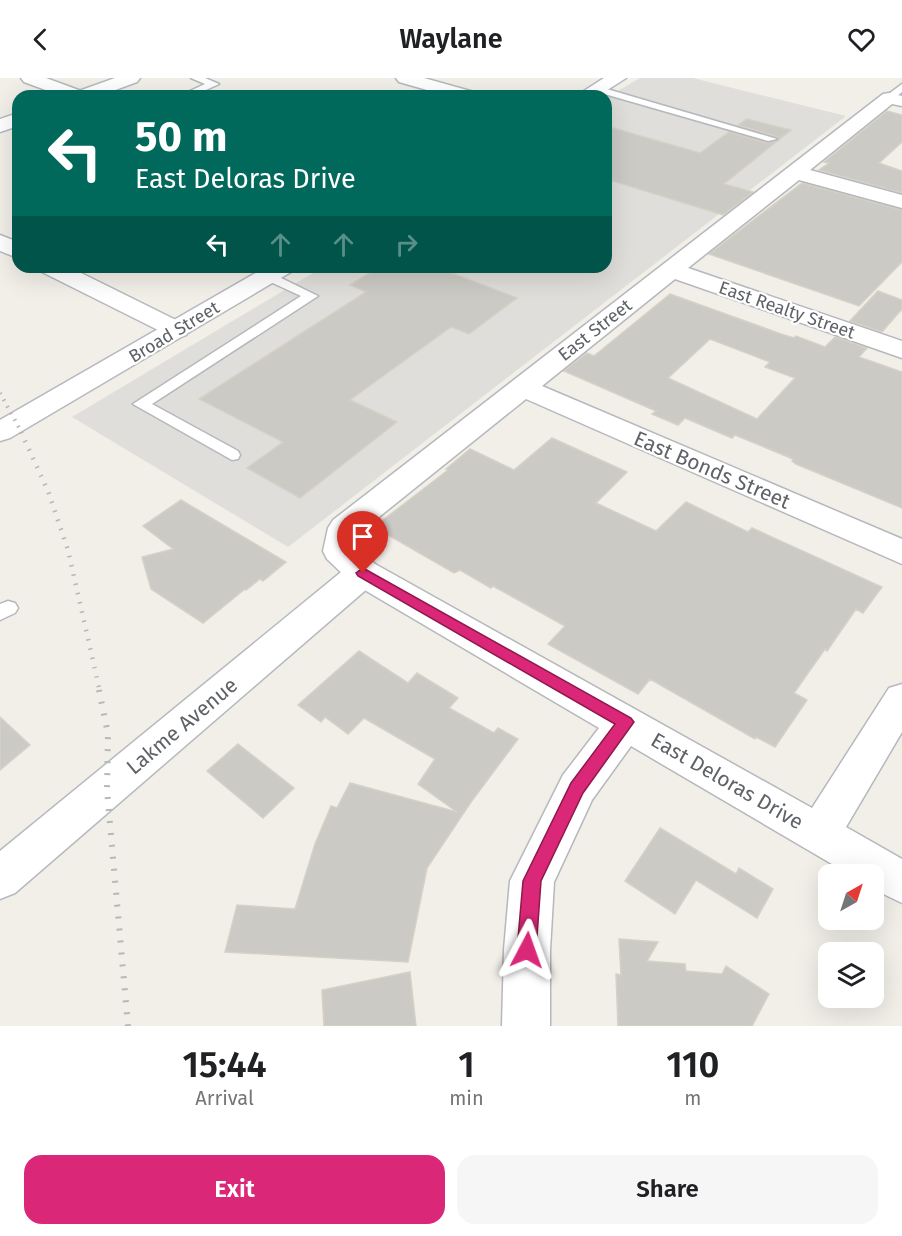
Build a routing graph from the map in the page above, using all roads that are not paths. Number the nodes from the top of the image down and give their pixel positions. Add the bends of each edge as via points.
1 (30, 78) edge
2 (131, 78) edge
3 (196, 78) edge
4 (405, 78) edge
5 (617, 78) edge
6 (63, 90) edge
7 (97, 90) edge
8 (199, 90) edge
9 (447, 90) edge
10 (596, 90) edge
11 (898, 96) edge
12 (612, 98) edge
13 (772, 139) dead end
14 (794, 172) junction
15 (902, 202) edge
16 (671, 270) junction
17 (62, 273) edge
18 (273, 273) edge
19 (279, 273) edge
20 (177, 330) junction
21 (902, 350) edge
22 (522, 387) junction
23 (0, 432) edge
24 (232, 455) dead end
25 (902, 552) edge
26 (363, 573) junction
27 (902, 699) edge
28 (626, 722) junction
29 (819, 834) junction
30 (0, 878) edge
31 (902, 882) edge
32 (526, 1026) edge

1 - 6 street
2 - 7 street
3 - 8 lane via 214,84
4 - 9 street
5 - 10 street
11 - 14 street, East Street
12 - 13 lane
14 - 15 street
14 - 16 street, East Street
16 - 21 street, East Realty Street
16 - 22 street, East Street
17 - 20 street
18 - 20 street, Broad Street
19 - 24 lane via 311,296 141,404
20 - 23 street, Broad Street
22 - 25 street, East Bonds Street
22 - 26 street, East Street via 344,528 339,551
26 - 28 street, East Deloras Drive
26 - 30 street, Lakme Avenue
27 - 29 street
28 - 29 street, East Deloras Drive
28 - 32 street via 577,788 532,881
29 - 31 street, East Deloras Drive

